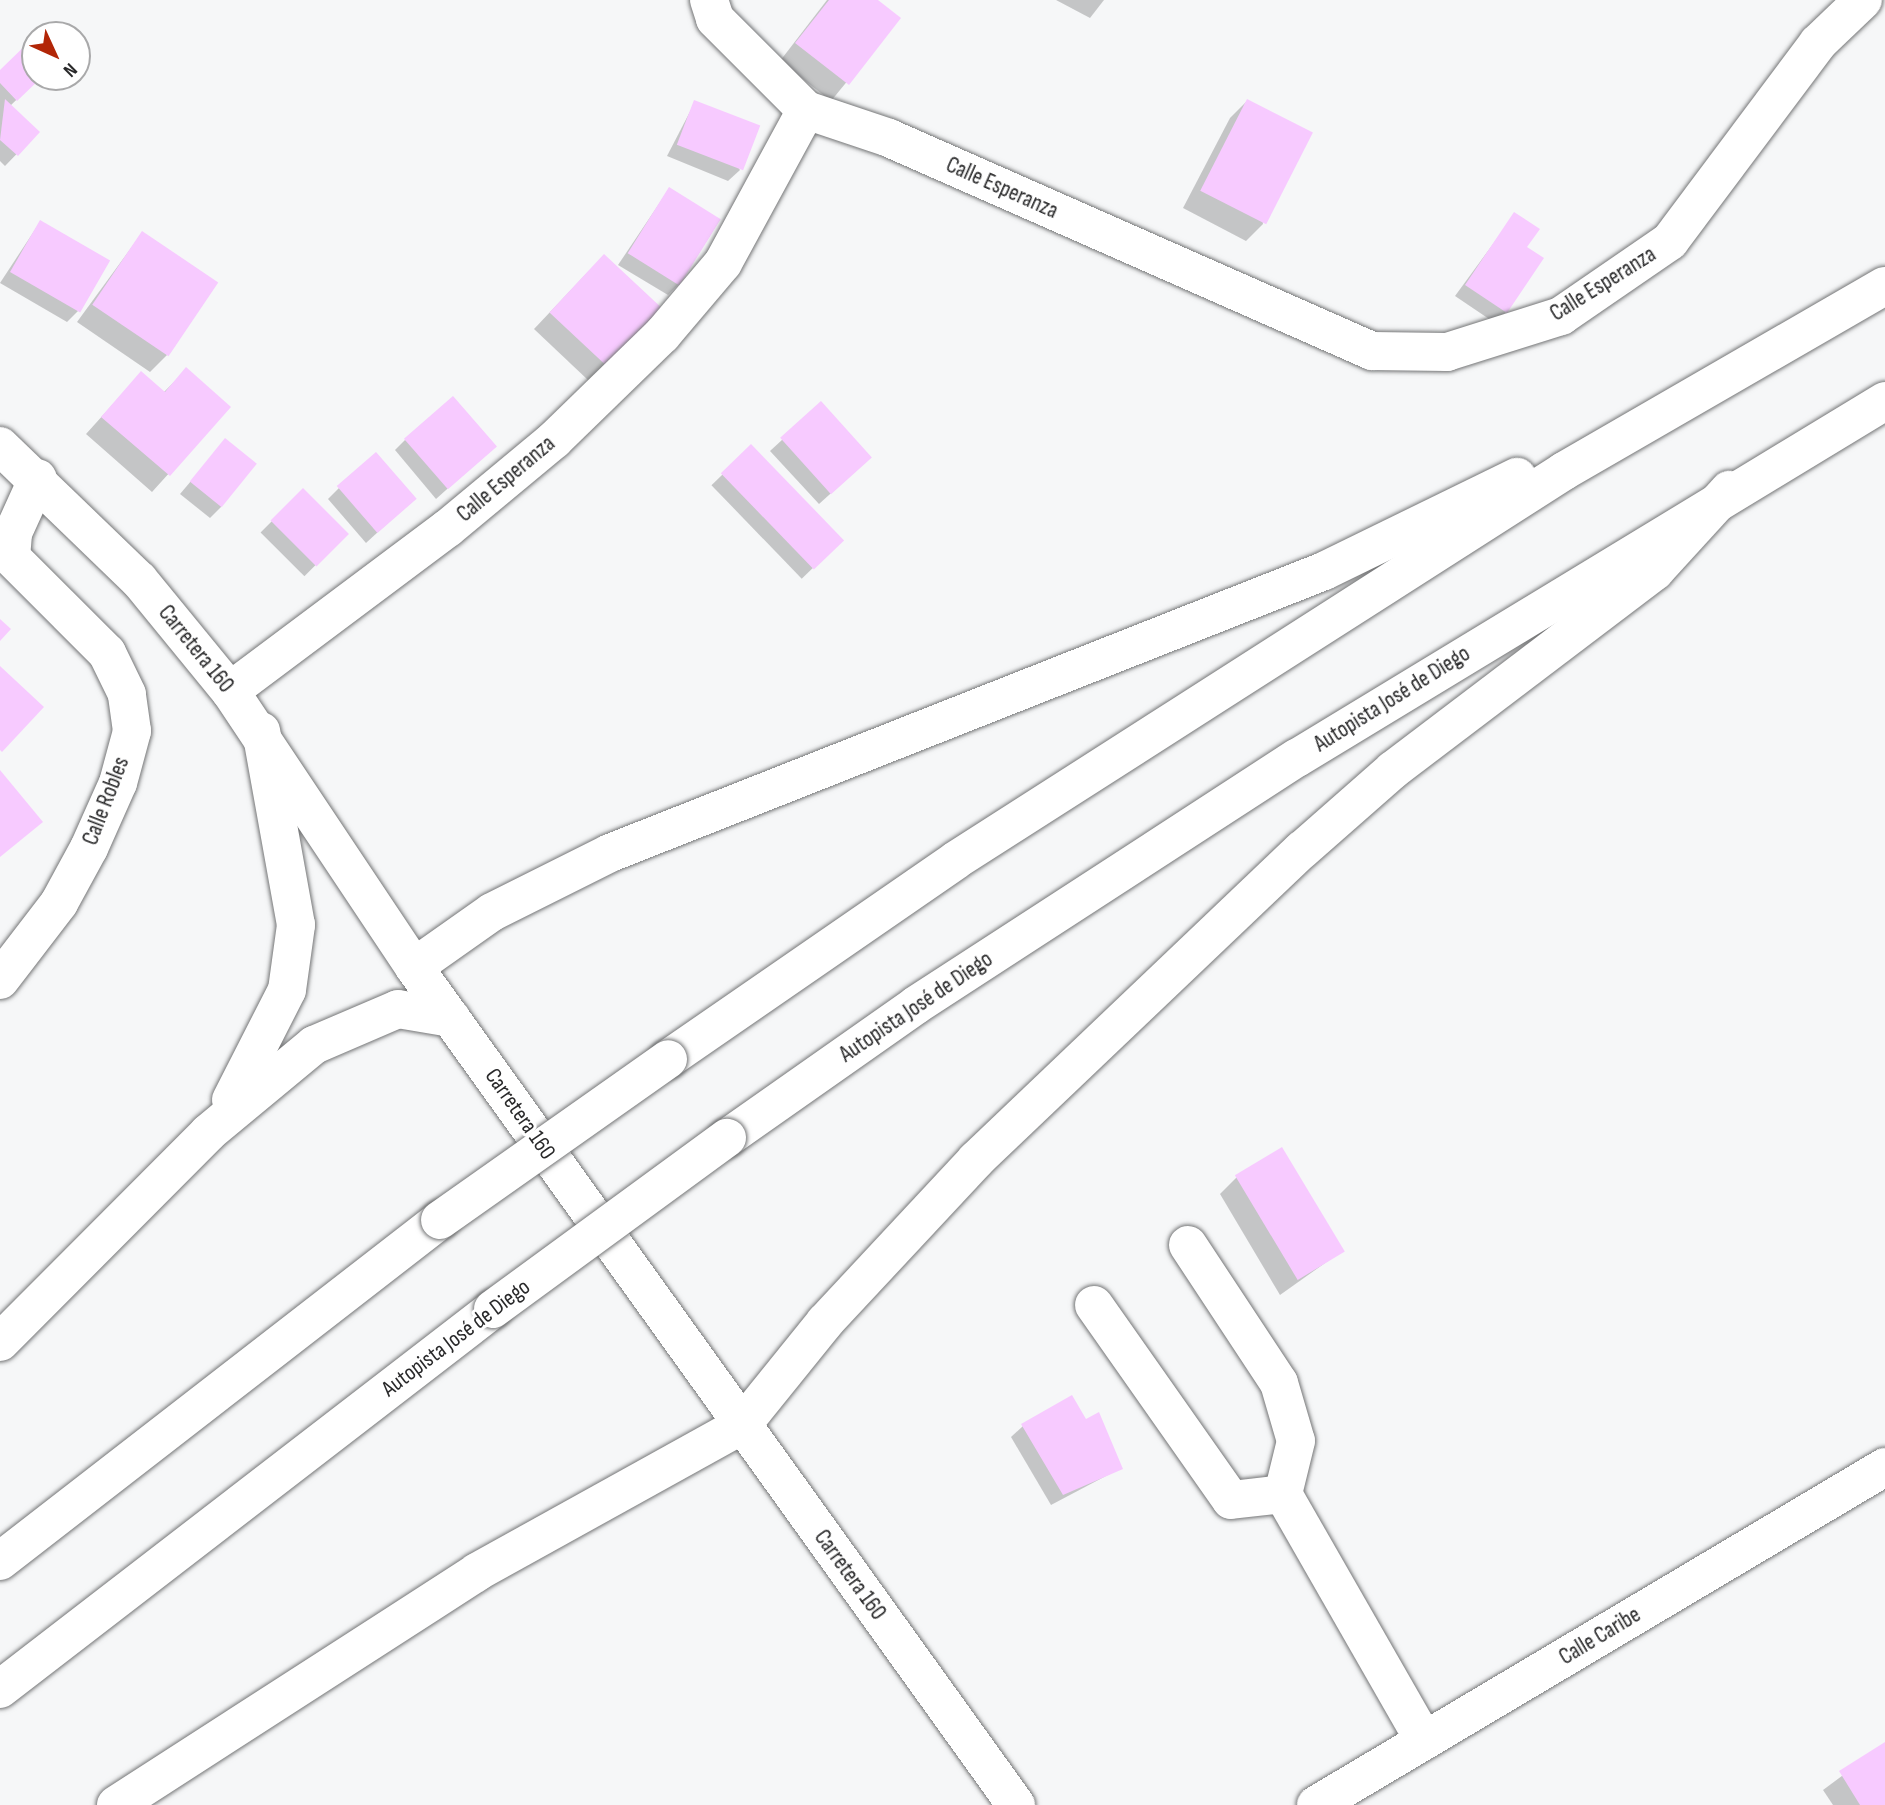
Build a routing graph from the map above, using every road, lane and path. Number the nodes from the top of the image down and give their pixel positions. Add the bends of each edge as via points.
1 (709, 0) edge
2 (1863, 0) edge
3 (806, 110) junction
4 (1885, 286) edge
5 (1885, 401) edge
6 (0, 446) edge
7 (1564, 471) junction
8 (38, 478) junction
9 (1729, 490) junction
10 (7, 535) edge
11 (230, 691) junction
12 (261, 731) junction
13 (414, 967) junction
14 (0, 981) edge
15 (451, 1018) junction
16 (208, 1133) junction
17 (1188, 1245) dead end
18 (1094, 1305) dead end
19 (0, 1342) edge
20 (742, 1425) junction
21 (1881, 1479) edge
22 (1283, 1494) junction
23 (0, 1561) edge
24 (0, 1689) edge
25 (1424, 1740) junction
26 (116, 1805) edge
27 (1016, 1805) edge
28 (1316, 1805) edge

1 - 3 main road via 715,19
2 - 3 main road, Calle Esperanza via 1818,43 1670,241 1561,316 1447,352 1372,351 889,138
3 - 11 main road, Calle Esperanza via 723,262 662,335 554,440
4 - 7 main road
5 - 9 main road, Autopista José de Diego
6 - 8 main road, Carretera 160
7 - 13 main road via 1512,478 1324,571 610,853 492,912
7 - 23 main road, bridge via 968,852 668,1059 440,1220
8 - 10 main road, Calle Robles
8 - 11 main road, Carretera 160 via 139,580
9 - 20 main road via 1655,571 1393,770 1292,860 976,1160 825,1322
9 - 24 main road, Autopista José de Diego, bridge via 1297,758 916,1005 493,1309
10 - 14 main road, Calle Robles via 11,557 107,653 127,694 132,731 118,783 89,848 59,903
11 - 12 main road, Carretera 160
12 - 13 main road, Carretera 160
12 - 16 main road via 296,925 292,963 265,1040
13 - 15 main road, Carretera 160
15 - 16 main road via 398,1009 354,1026 314,1045
15 - 20 main road, Carretera 160
16 - 19 main road
17 - 22 main road via 1279,1383 1296,1441
18 - 22 main road via 1231,1500
20 - 26 main road via 477,1572
20 - 27 main road, Carretera 160
21 - 25 main road, Calle Caribe
22 - 25 main road
25 - 28 main road, Calle Caribe

